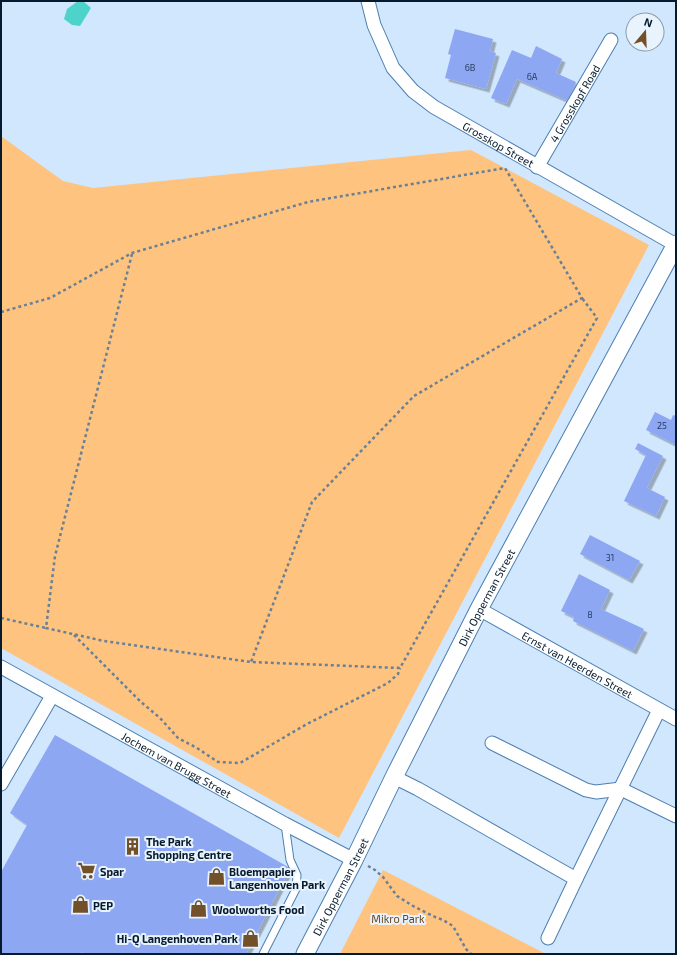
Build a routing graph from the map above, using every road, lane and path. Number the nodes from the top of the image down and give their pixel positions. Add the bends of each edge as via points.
1 (368, 1) edge
2 (611, 40) dead end
3 (537, 167) junction
4 (676, 245) edge
5 (132, 253) junction
6 (582, 298) junction
7 (1, 312) edge
8 (479, 609) junction
9 (1, 618) edge
10 (46, 628) junction
11 (73, 634) junction
12 (251, 662) junction
13 (1, 667) edge
14 (400, 668) junction
15 (52, 696) junction
16 (659, 710) junction
17 (676, 719) edge
18 (492, 743) dead end
19 (6, 766) edge
20 (394, 777) junction
21 (1, 784) edge
22 (621, 789) junction
23 (676, 816) edge
24 (285, 824) junction
25 (354, 860) junction
26 (576, 879) junction
27 (548, 938) dead end
28 (263, 954) edge
29 (305, 954) edge
30 (471, 954) edge

1 - 3 street, Grosskop Street via 374,25 393,68 413,91 434,107
2 - 3 street, 4 Grosskopf Road
3 - 4 street, Grosskop Street
4 - 8 street, Dirk Opperman Street
5 - 6 path via 308,202 505,168
5 - 7 path via 50,298
5 - 10 path via 55,556
6 - 12 path via 414,396 312,502
6 - 14 path via 596,318
8 - 16 street, Ernst van Heerden Street
8 - 20 street, Dirk Opperman Street
9 - 10 path
10 - 11 path
11 - 12 path via 104,641
11 - 14 path via 178,738 218,762 240,763 307,724 388,683 398,674
12 - 14 path
13 - 15 street, Jochem van Brugg Street
15 - 19 street
15 - 24 street, Jochem van Brugg Street
16 - 17 street, Ernst van Heerden Street
16 - 22 street
18 - 22 street via 586,790 596,792
19 - 21 street
20 - 25 street, Dirk Opperman Street
20 - 26 street
22 - 23 street
22 - 26 street
24 - 25 street, Jochem van Brugg Street
24 - 28 lane via 290,860 297,876 296,889
25 - 29 street, Dirk Opperman Street
25 - 30 path via 375,870 397,896 453,926
26 - 27 street

